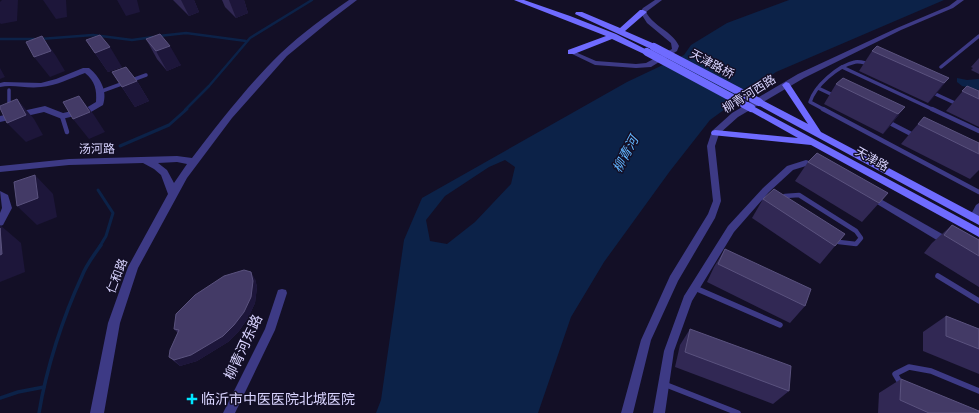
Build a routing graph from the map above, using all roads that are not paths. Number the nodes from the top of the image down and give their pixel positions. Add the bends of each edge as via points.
1 (350, 0) edge
2 (354, 0) edge
3 (518, 0) edge
4 (538, 0) edge
5 (659, 0) edge
6 (961, 0) edge
7 (643, 12) junction
8 (621, 31) junction
9 (613, 36) junction
10 (979, 36) edge
11 (650, 49) junction
12 (571, 52) joint
13 (842, 66) junction
14 (873, 66) dead end
15 (940, 67) dead end
16 (146, 75) dead end
17 (0, 85) edge
18 (786, 85) junction
19 (818, 88) junction
20 (9, 90) dead end
21 (102, 91) junction
22 (930, 92) dead end
23 (839, 98) edge
24 (755, 105) joint
25 (965, 108) dead end
26 (62, 116) junction
27 (12, 117) junction
28 (0, 119) edge
29 (881, 119) edge
30 (979, 131) edge
31 (67, 132) dead end
32 (715, 133) junction
33 (816, 138) junction
34 (923, 140) edge
35 (142, 160) junction
36 (194, 162) junction
37 (0, 169) edge
38 (830, 173) edge
39 (864, 192) edge
40 (979, 192) edge
41 (173, 193) junction
42 (0, 194) edge
43 (760, 197) junction
44 (778, 205) junction
45 (979, 207) edge
46 (976, 219) edge
47 (0, 222) edge
48 (979, 232) edge
49 (959, 248) edge
50 (938, 276) dead end
51 (695, 288) junction
52 (282, 293) dead end
53 (979, 301) edge
54 (780, 326) dead end
55 (664, 384) junction
56 (979, 391) edge
57 (906, 392) edge
58 (97, 413) edge
59 (104, 413) edge
60 (229, 413) edge
61 (627, 413) edge
62 (659, 413) edge
63 (738, 413) edge

1 - 36 street, 仁和路 via 281,53 225,115 204,142
2 - 36 street, 仁和路 via 284,54 229,116
3 - 9 main road via 562,14
4 - 8 main road
5 - 7 street
6 - 18 street, 柳青河西路
7 - 8 main road
7 - 12 street via 651,26 673,41 675,50 648,65 636,66 594,63
8 - 11 main road
9 - 11 main road
9 - 12 main road
10 - 15 lane
11 - 24 main road, 天津路桥, bridge
13 - 14 lane via 856,61
13 - 19 lane
13 - 30 lane
16 - 21 lane
17 - 21 street via 42,85 86,70 94,75
18 - 32 street, 柳青河西路 via 735,115
18 - 33 main road
19 - 23 lane
19 - 40 lane via 810,102
20 - 27 lane
21 - 26 street via 100,103 88,110
22 - 25 lane
24 - 33 main road, 天津路
26 - 27 street via 45,109
26 - 31 lane
27 - 28 street
29 - 34 lane
32 - 33 main road
32 - 61 street via 711,146 717,201 712,215 674,279 646,340
33 - 46 main road, 天津路
33 - 48 main road, 天津路
35 - 36 street, 汤河路 via 177,159
35 - 37 street, 汤河路 via 69,162
35 - 41 street via 156,165 168,176
36 - 41 street, 仁和路
36 - 59 street, 仁和路 via 138,267 120,322
38 - 43 street via 806,163 790,168
39 - 49 street
41 - 58 street, 仁和路 via 132,267 114,323
42 - 47 street via 5,198 7,208
43 - 44 lane
43 - 51 street via 731,229
44 - 44 lane via 785,196 799,195 856,231 861,238 856,244 839,242
45 - 46 street
50 - 53 lane
51 - 54 lane
51 - 55 street via 688,298 669,351
52 - 60 street, 柳青河东路 via 270,330
55 - 62 street
55 - 63 lane
56 - 57 lane via 931,371 909,367 895,374

